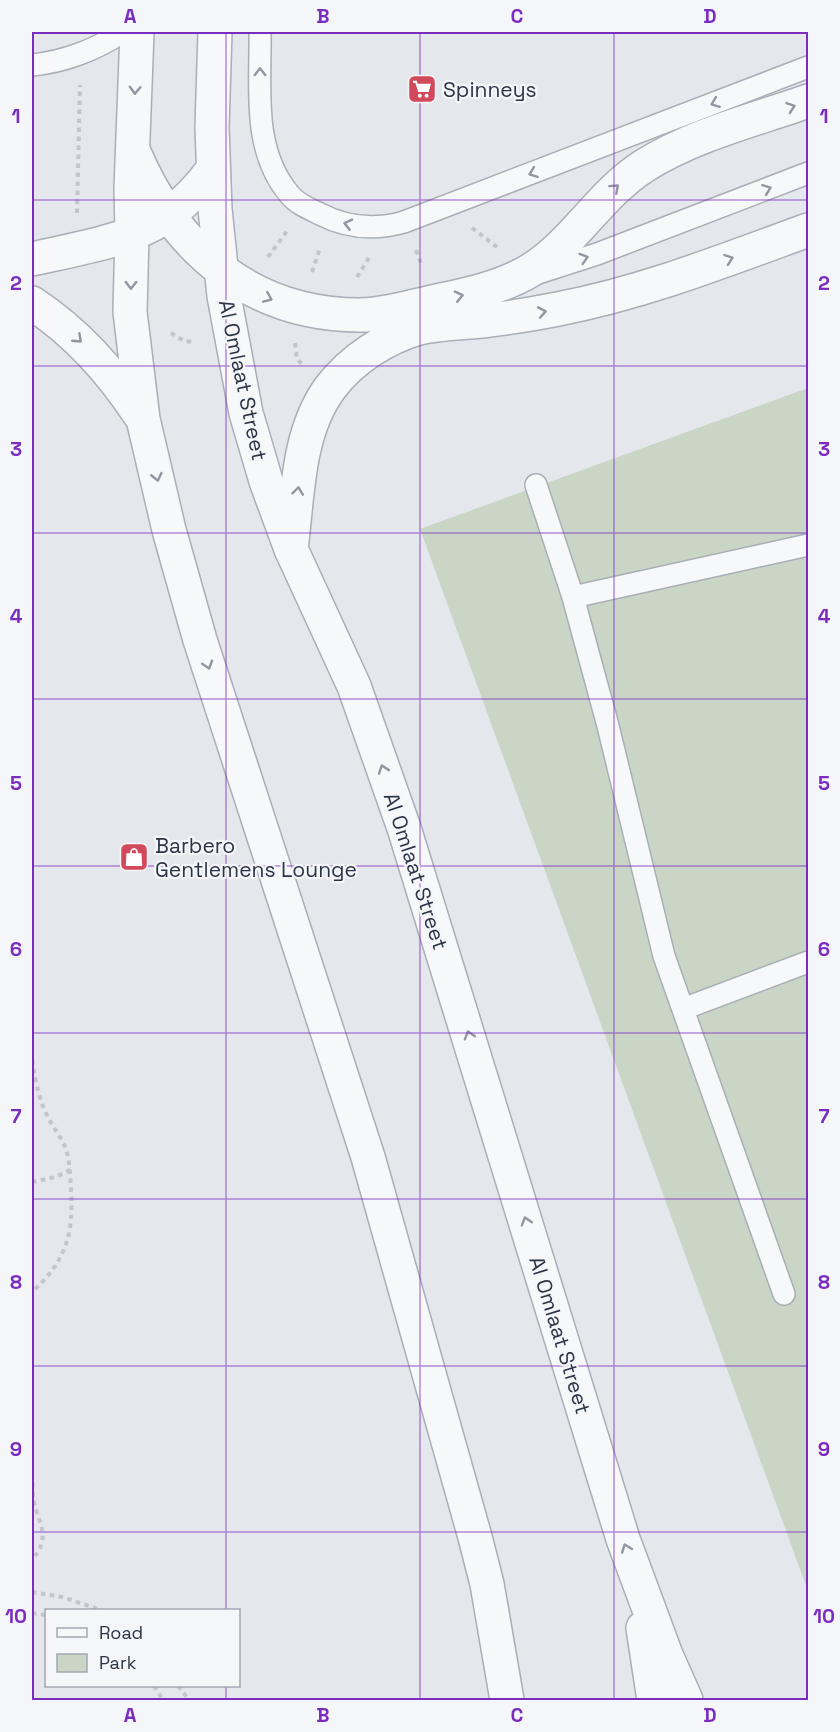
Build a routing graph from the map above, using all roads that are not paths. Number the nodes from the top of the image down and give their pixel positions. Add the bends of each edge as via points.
1 (122, 32) edge
2 (137, 32) edge
3 (215, 32) edge
4 (260, 32) edge
5 (32, 65) edge
6 (808, 67) edge
7 (808, 101) edge
8 (133, 150) junction
9 (213, 169) junction
10 (808, 173) edge
11 (168, 215) junction
12 (808, 230) edge
13 (132, 233) junction
14 (32, 259) edge
15 (519, 276) junction
16 (233, 279) junction
17 (32, 303) edge
18 (388, 326) junction
19 (143, 419) junction
20 (536, 485) dead end
21 (808, 545) edge
22 (291, 549) junction
23 (573, 597) junction
24 (808, 962) edge
25 (683, 1009) junction
26 (784, 1294) dead end
27 (642, 1591) junction
28 (496, 1632) junction
29 (507, 1701) edge
30 (520, 1701) edge
31 (654, 1701) edge
32 (686, 1701) edge

1 - 5 lane via 92,49
2 -> 8 street
3 - 9 street, Al Omlaat Street
6 -> 4 lane via 396,224 356,226 329,219 306,207 291,196 277,176 261,130
15 -> 7 street via 566,241 600,202 644,166 694,141
8 - 11 street
8 - 13 street
9 - 11 street via 198,190
9 - 16 street, Al Omlaat Street
15 -> 10 lane via 597,254
11 - 13 street
11 - 16 street via 193,245
18 -> 12 street via 419,328 557,310 666,282
13 - 14 street
13 -> 19 street via 130,312
18 -> 15 street via 436,301
16 -> 18 street via 300,309 363,315
16 - 22 street, Al Omlaat Street via 232,345 246,413
17 -> 19 street via 94,354
22 -> 18 street via 302,458 317,411 329,389
19 -> 28 street via 200,640 368,1156 475,1537
20 - 23 lane
21 - 23 lane
27 -> 22 street, Al Omlaat Street via 404,828 354,686
23 - 25 lane via 664,956
24 - 25 lane
25 - 26 lane
27 - 31 street via 643,1628
27 - 32 street, Al Omlaat Street
28 - 29 street
28 - 30 street

